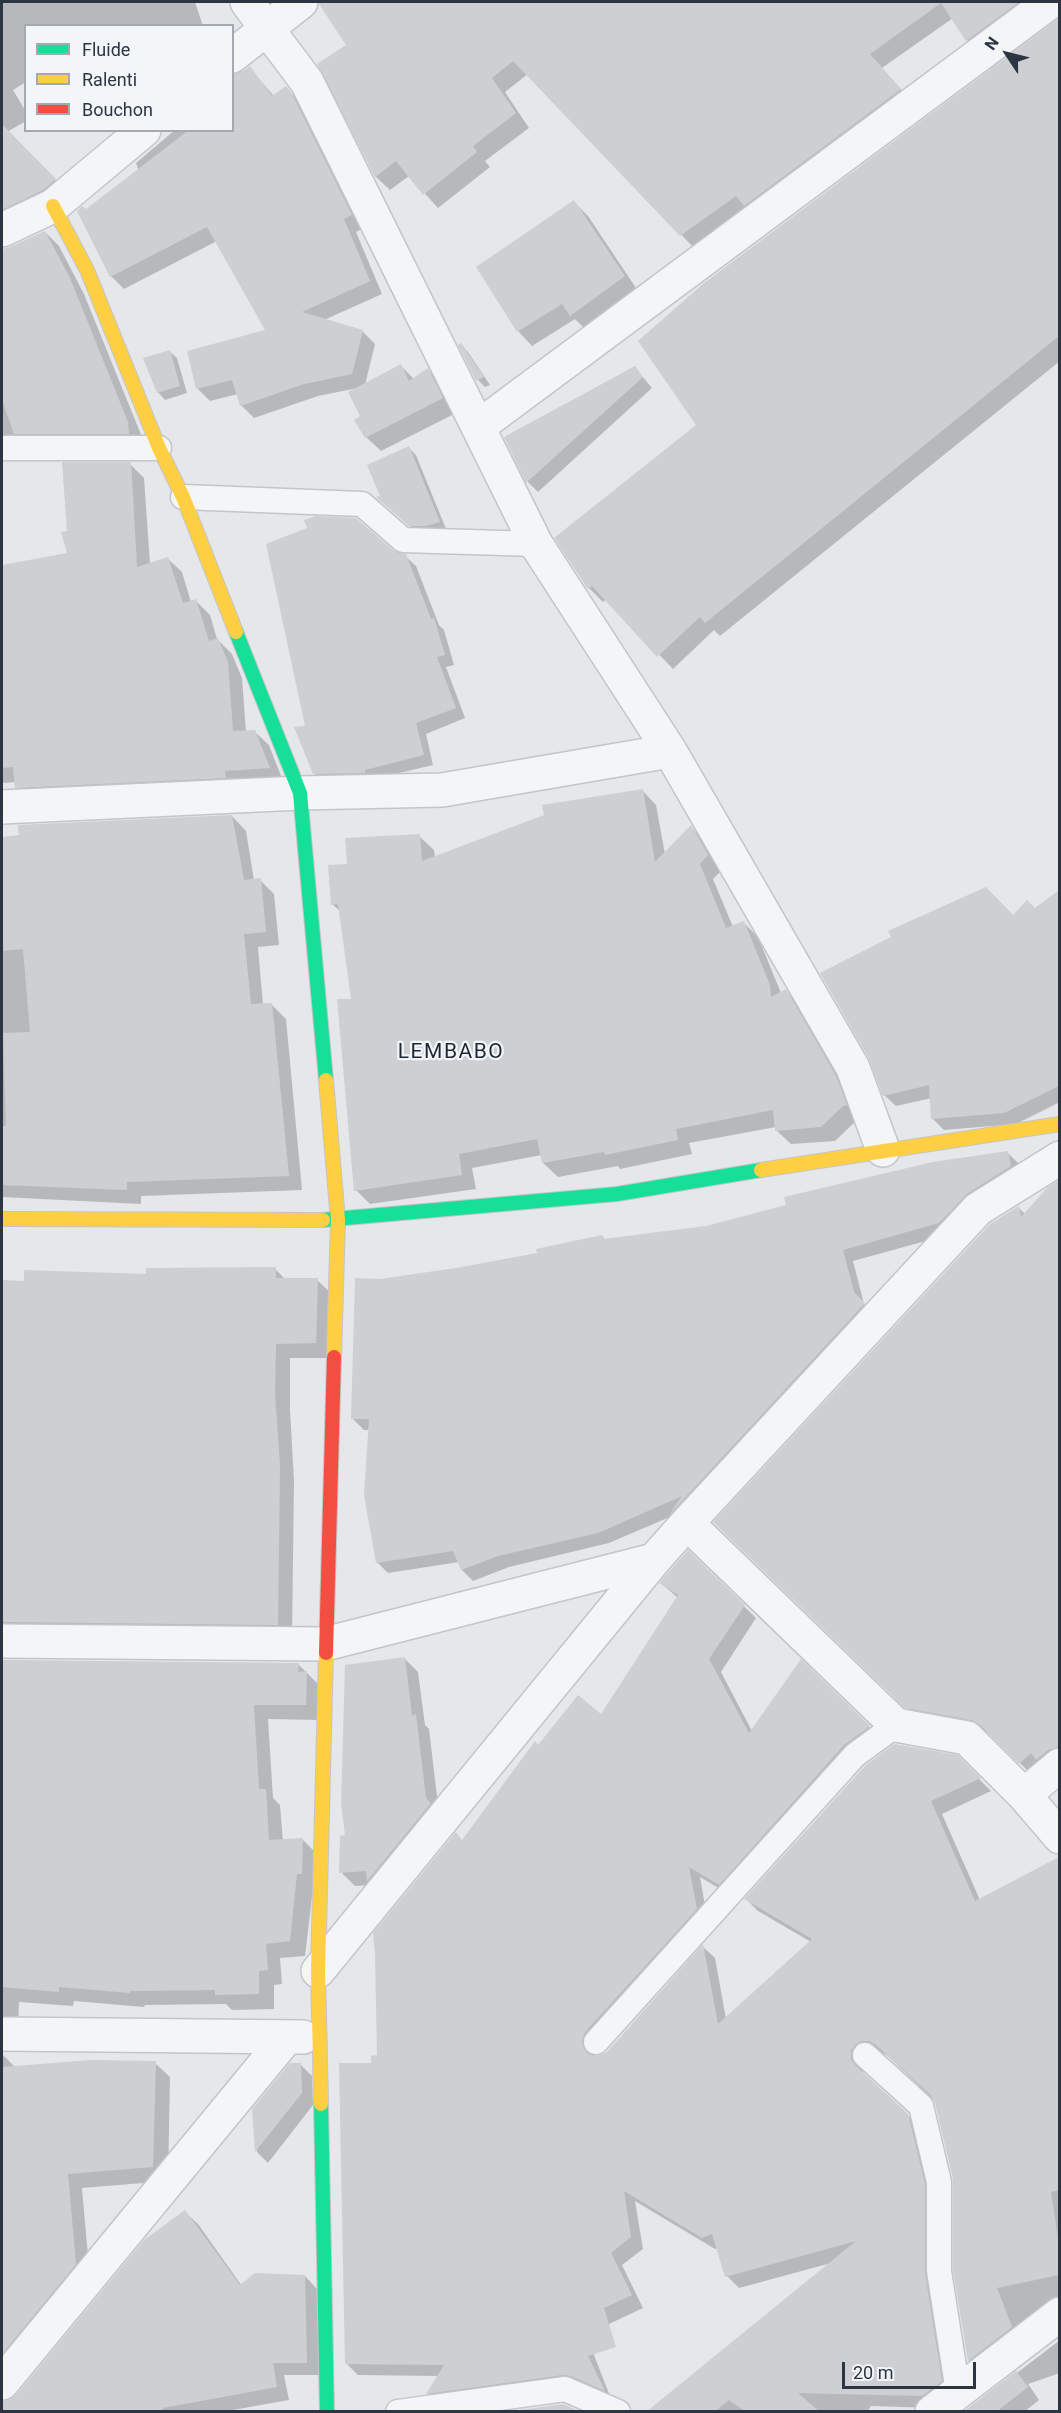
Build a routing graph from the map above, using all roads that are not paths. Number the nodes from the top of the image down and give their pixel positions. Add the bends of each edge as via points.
1 (247, 2) edge
2 (301, 2) edge
3 (1050, 2) edge
4 (268, 27) junction
5 (234, 54) edge
6 (142, 132) edge
7 (53, 206) junction
8 (2, 230) edge
9 (477, 427) junction
10 (2, 448) edge
11 (159, 448) junction
12 (183, 497) junction
13 (536, 544) junction
14 (670, 751) junction
15 (300, 793) junction
16 (2, 807) edge
17 (1059, 1124) edge
18 (882, 1150) junction
19 (1059, 1158) edge
20 (2, 1219) edge
21 (338, 1220) junction
22 (687, 1523) junction
23 (654, 1560) junction
24 (2, 1641) edge
25 (325, 1644) junction
26 (896, 1725) junction
27 (1059, 1765) edge
28 (1024, 1795) junction
29 (1059, 1838) edge
30 (318, 1971) junction
31 (2, 2034) edge
32 (302, 2037) junction
33 (596, 2042) dead end
34 (865, 2055) dead end
35 (1059, 2314) edge
36 (2, 2383) edge
37 (958, 2392) junction
38 (327, 2412) edge
39 (398, 2412) edge
40 (618, 2412) edge
41 (932, 2412) edge

1 - 4 street
2 - 4 street
3 - 9 street
4 - 5 street
4 - 9 street via 307,82
6 - 7 street
7 - 8 street
7 - 11 street via 87,270
9 - 13 street
10 - 11 lane
11 - 12 street
12 - 13 lane via 362,504 403,540
12 - 15 street
13 - 14 street
14 - 15 street via 442,790
14 - 18 street via 853,1068
15 - 16 street
15 - 21 street
17 - 18 street
18 - 21 street via 617,1194
19 - 22 street via 978,1209
20 - 21 street
21 - 25 street
22 - 23 street
22 - 26 street
23 - 25 street
23 - 30 street
24 - 25 street
25 - 30 street
26 - 28 street via 967,1738
26 - 33 lane via 855,1755
27 - 28 street
28 - 29 street
30 - 32 street
31 - 32 street
32 - 36 street
32 - 38 street
34 - 37 lane via 921,2106 939,2182 939,2271
35 - 37 street
37 - 41 street
39 - 40 lane via 566,2389

